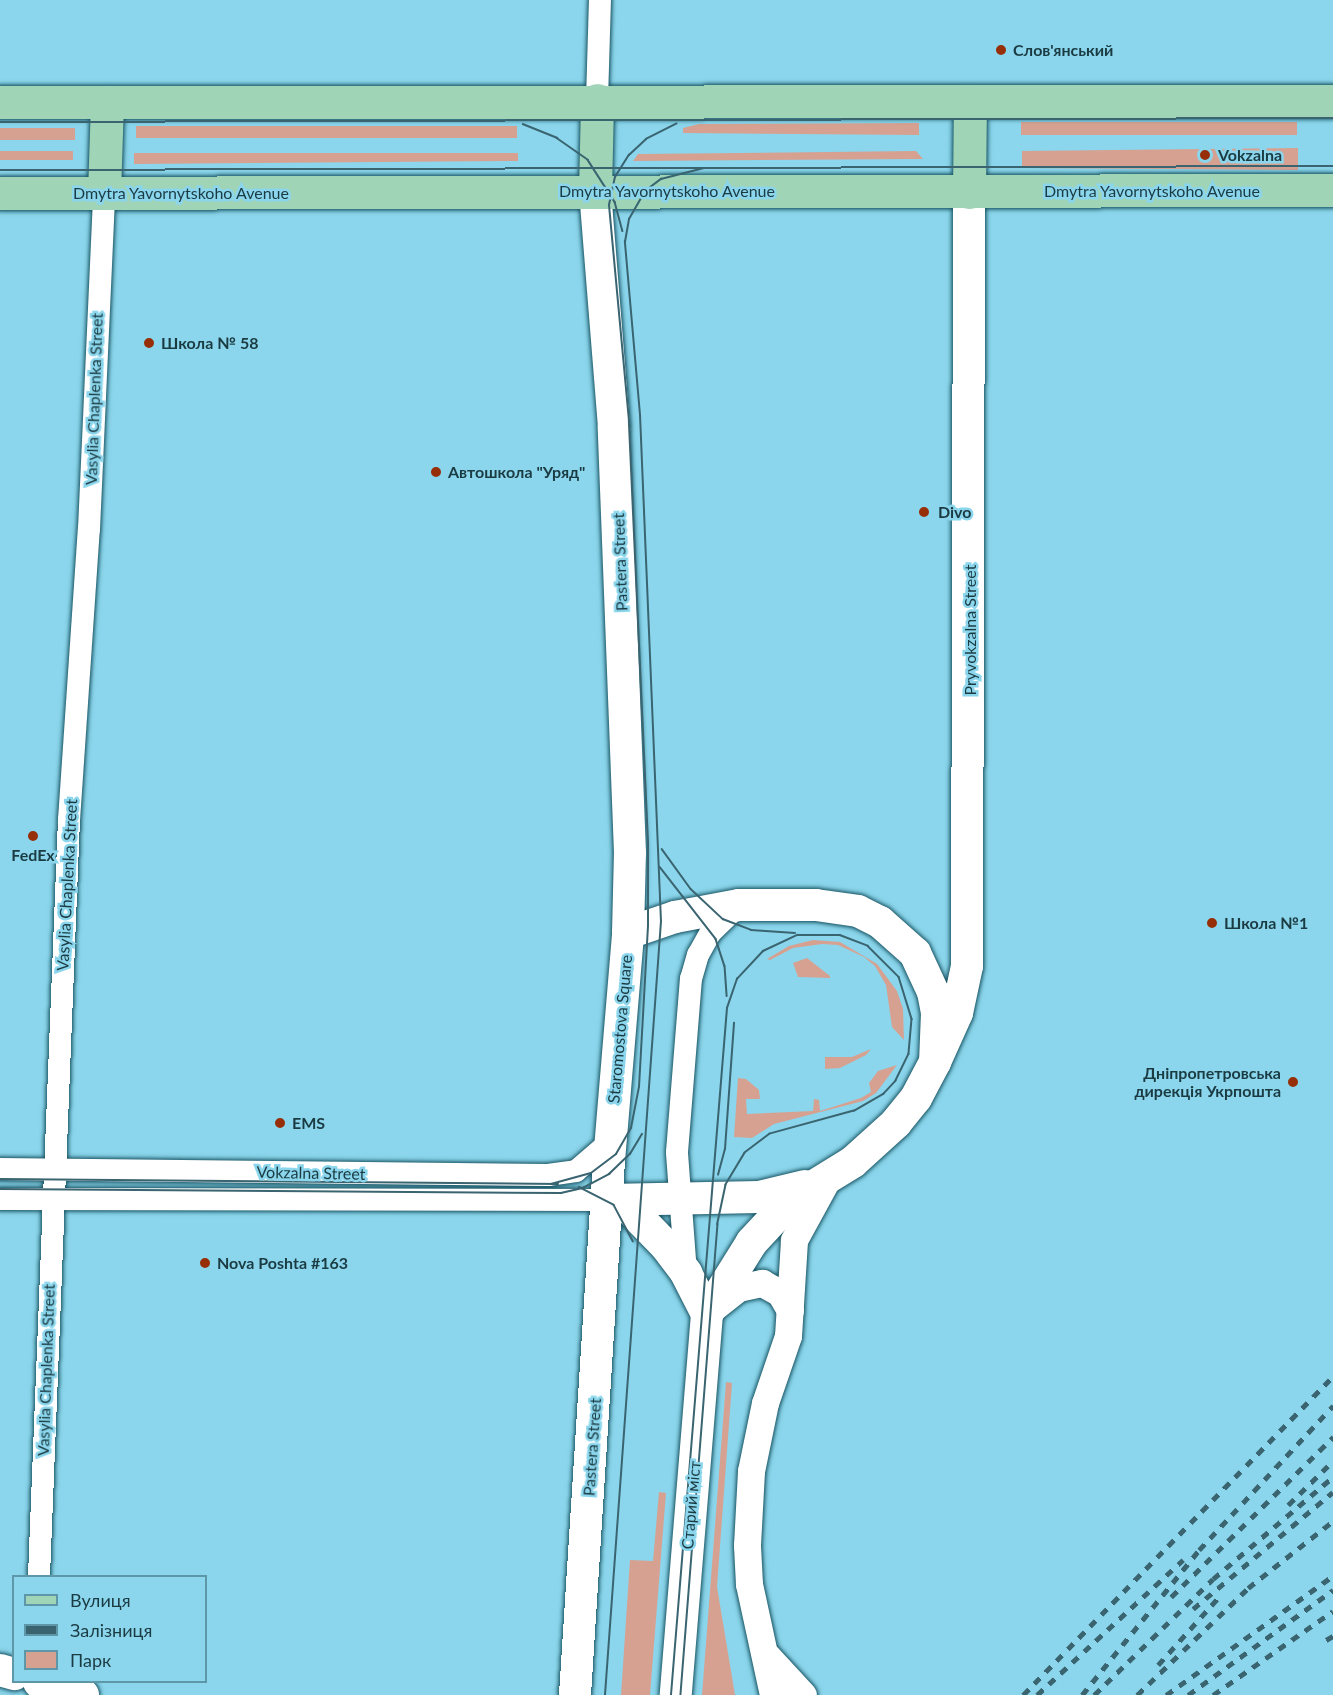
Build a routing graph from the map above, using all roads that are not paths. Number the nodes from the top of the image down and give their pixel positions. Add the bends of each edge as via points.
1 (600, 0) edge
2 (597, 100) junction
3 (970, 101) junction
4 (1333, 101) edge
5 (0, 102) edge
6 (107, 102) junction
7 (1333, 190) edge
8 (595, 191) junction
9 (969, 192) junction
10 (0, 193) edge
11 (104, 193) junction
12 (739, 905) junction
13 (628, 933) junction
14 (935, 1062) junction
15 (611, 1141) junction
16 (0, 1168) edge
17 (53, 1169) junction
18 (829, 1177) junction
19 (680, 1198) junction
20 (0, 1199) edge
21 (52, 1200) junction
22 (608, 1200) junction
23 (686, 1273) junction
24 (790, 1310) junction
25 (707, 1314) junction
26 (39, 1575) edge
27 (765, 1654) junction
28 (42, 1683) edge
29 (83, 1695) edge
30 (575, 1695) edge
31 (676, 1695) edge
32 (773, 1695) edge
33 (803, 1695) edge

1 - 2 street
2 - 3 main road
2 - 6 main road
2 - 8 main road
3 - 4 main road
3 - 9 main road
5 - 6 main road
6 - 11 main road
7 - 9 main road, Dmytra Yavornytskoho Avenue
8 - 9 main road, Dmytra Yavornytskoho Avenue
8 - 11 main road, Dmytra Yavornytskoho Avenue
8 - 13 main road, Pastera Street via 616,471 630,843
9 - 14 main road, Pryvokzalna Street via 967,966 957,1013
10 - 11 main road, Dmytra Yavornytskoho Avenue
11 - 17 street, Vasylia Chaplenka Street
12 - 13 main road, Staromostova Square via 675,917
12 - 14 main road, Staromostova Square via 816,904 858,911 900,936 920,962 933,993 938,1035
12 - 19 street via 711,932 698,955 692,979 677,1152
13 - 15 main road, Staromostova Square
14 - 18 main road, Staromostova Square via 916,1098 896,1123 853,1162
15 - 17 street, Vokzalna Street via 576,1171 548,1175
15 - 22 main road, Staromostova Square
16 - 17 street, Vokzalna Street
17 - 21 street, Vasylia Chaplenka Street
18 - 19 main road, Staromostova Square via 759,1197
18 - 24 street via 794,1240
18 - 25 main road, Staromostova Square via 779,1213 752,1242
19 - 22 main road, Staromostova Square
19 - 23 street
20 - 21 street, Vokzalna Street
21 - 22 street, Vokzalna Street
21 - 26 street, Vasylia Chaplenka Street
22 - 23 main road via 638,1217
22 - 30 main road, Pastera Street
23 - 25 main road
24 - 25 street via 772,1287 751,1284 726,1295
24 - 27 street via 785,1350 757,1434 748,1506 749,1584
25 - 31 main road, Старий міст
27 - 32 street
27 - 33 street
28 - 29 main road

